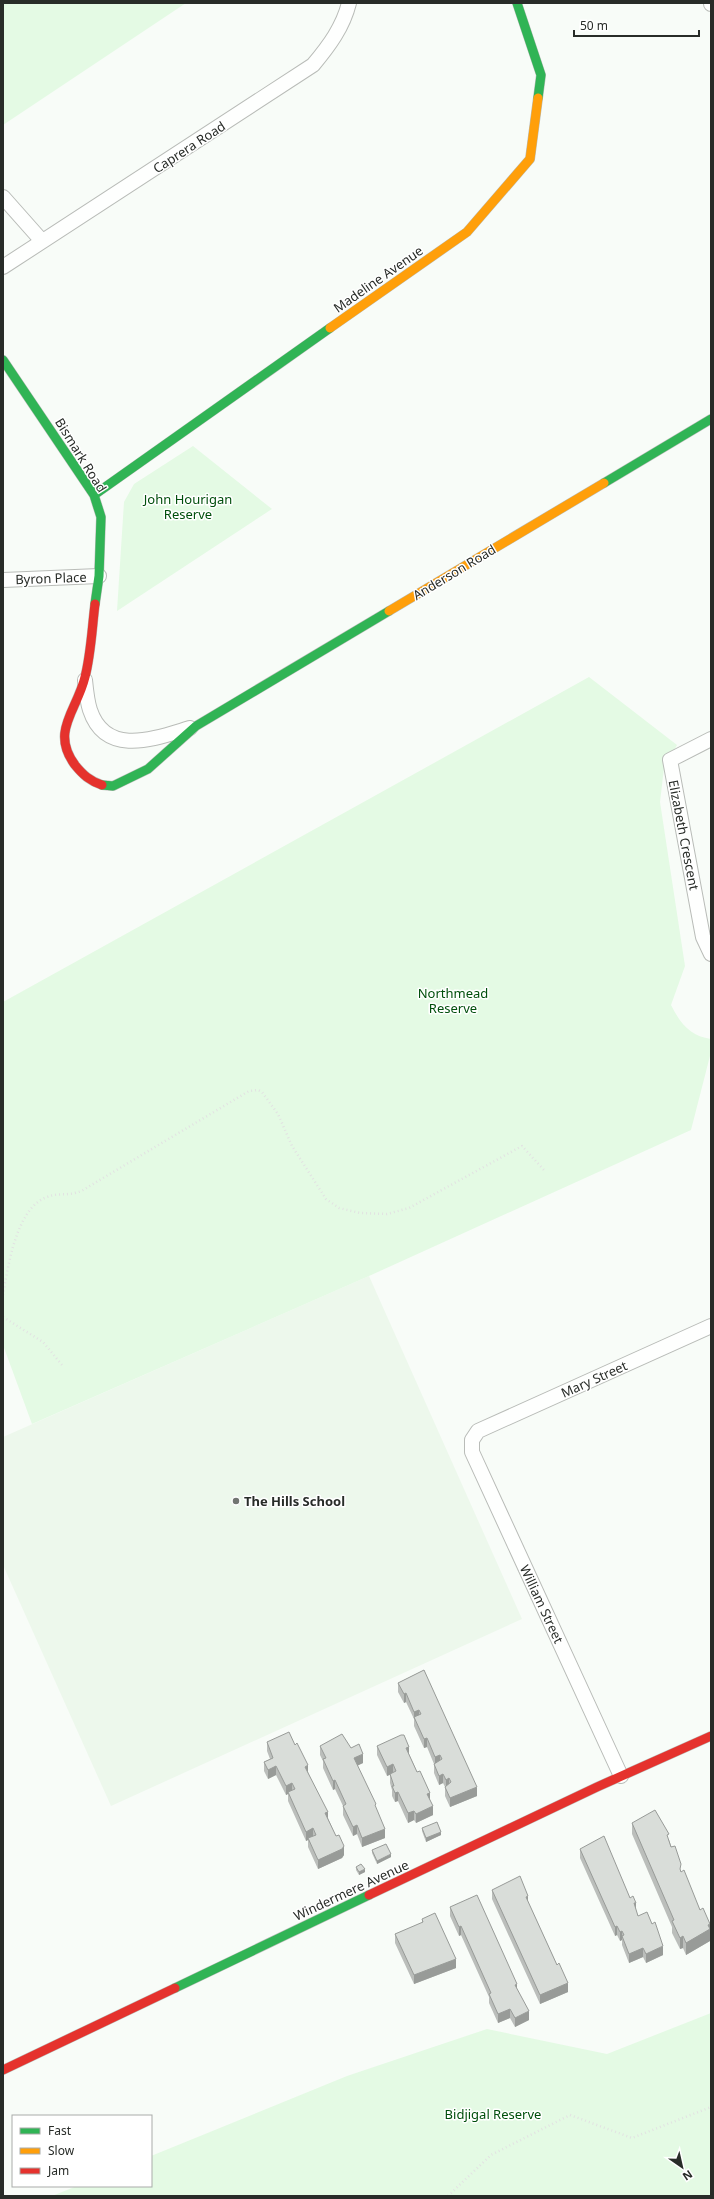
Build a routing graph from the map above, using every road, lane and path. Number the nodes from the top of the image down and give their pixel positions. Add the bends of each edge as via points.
1 (349, 3) edge
2 (517, 3) edge
3 (3, 197) edge
4 (42, 241) junction
5 (3, 267) edge
6 (3, 360) edge
7 (711, 419) edge
8 (94, 495) junction
9 (99, 576) junction
10 (3, 580) edge
11 (85, 678) junction
12 (196, 726) junction
13 (711, 739) edge
14 (711, 954) edge
15 (544, 1170) dead end
16 (3, 1295) edge
17 (3, 1317) edge
18 (711, 1326) edge
19 (62, 1365) dead end
20 (478, 1431) joint
21 (711, 1736) edge
22 (621, 1776) junction
23 (3, 2070) edge
24 (711, 2107) edge
25 (448, 2196) edge

1 - 4 street, Caprera Road via 345,17 329,46 313,66
2 - 8 street, Madeline Avenue via 541,75 530,159 467,232
3 - 4 street
4 - 5 street, Caprera Road
6 - 8 street, Bismark Road
7 - 12 street, Anderson Road
8 - 9 street, Bismark Road via 101,518
9 - 10 street, Byron Place
9 - 11 street, Anderson Road
11 - 12 street, Anderson Road via 94,719 104,732 118,740 147,740
11 - 12 street, Anderson Road via 64,730 64,744 69,757 89,780 113,786 135,777 160,759
13 - 14 street, Elizabeth Crescent via 670,760 703,937
15 - 16 path via 522,1146 409,1208 387,1214 360,1214 339,1208 326,1200 292,1146 278,1114 262,1092 249,1091 83,1190 73,1195 48,1196 38,1201 16,1237
17 - 19 path via 43,1342
18 - 20 street, Mary Street
20 - 22 street, William Street via 472,1440 472,1452
21 - 22 street, Windermere Avenue
22 - 23 street, Windermere Avenue
24 - 25 path via 632,2138 570,2115 491,2156

